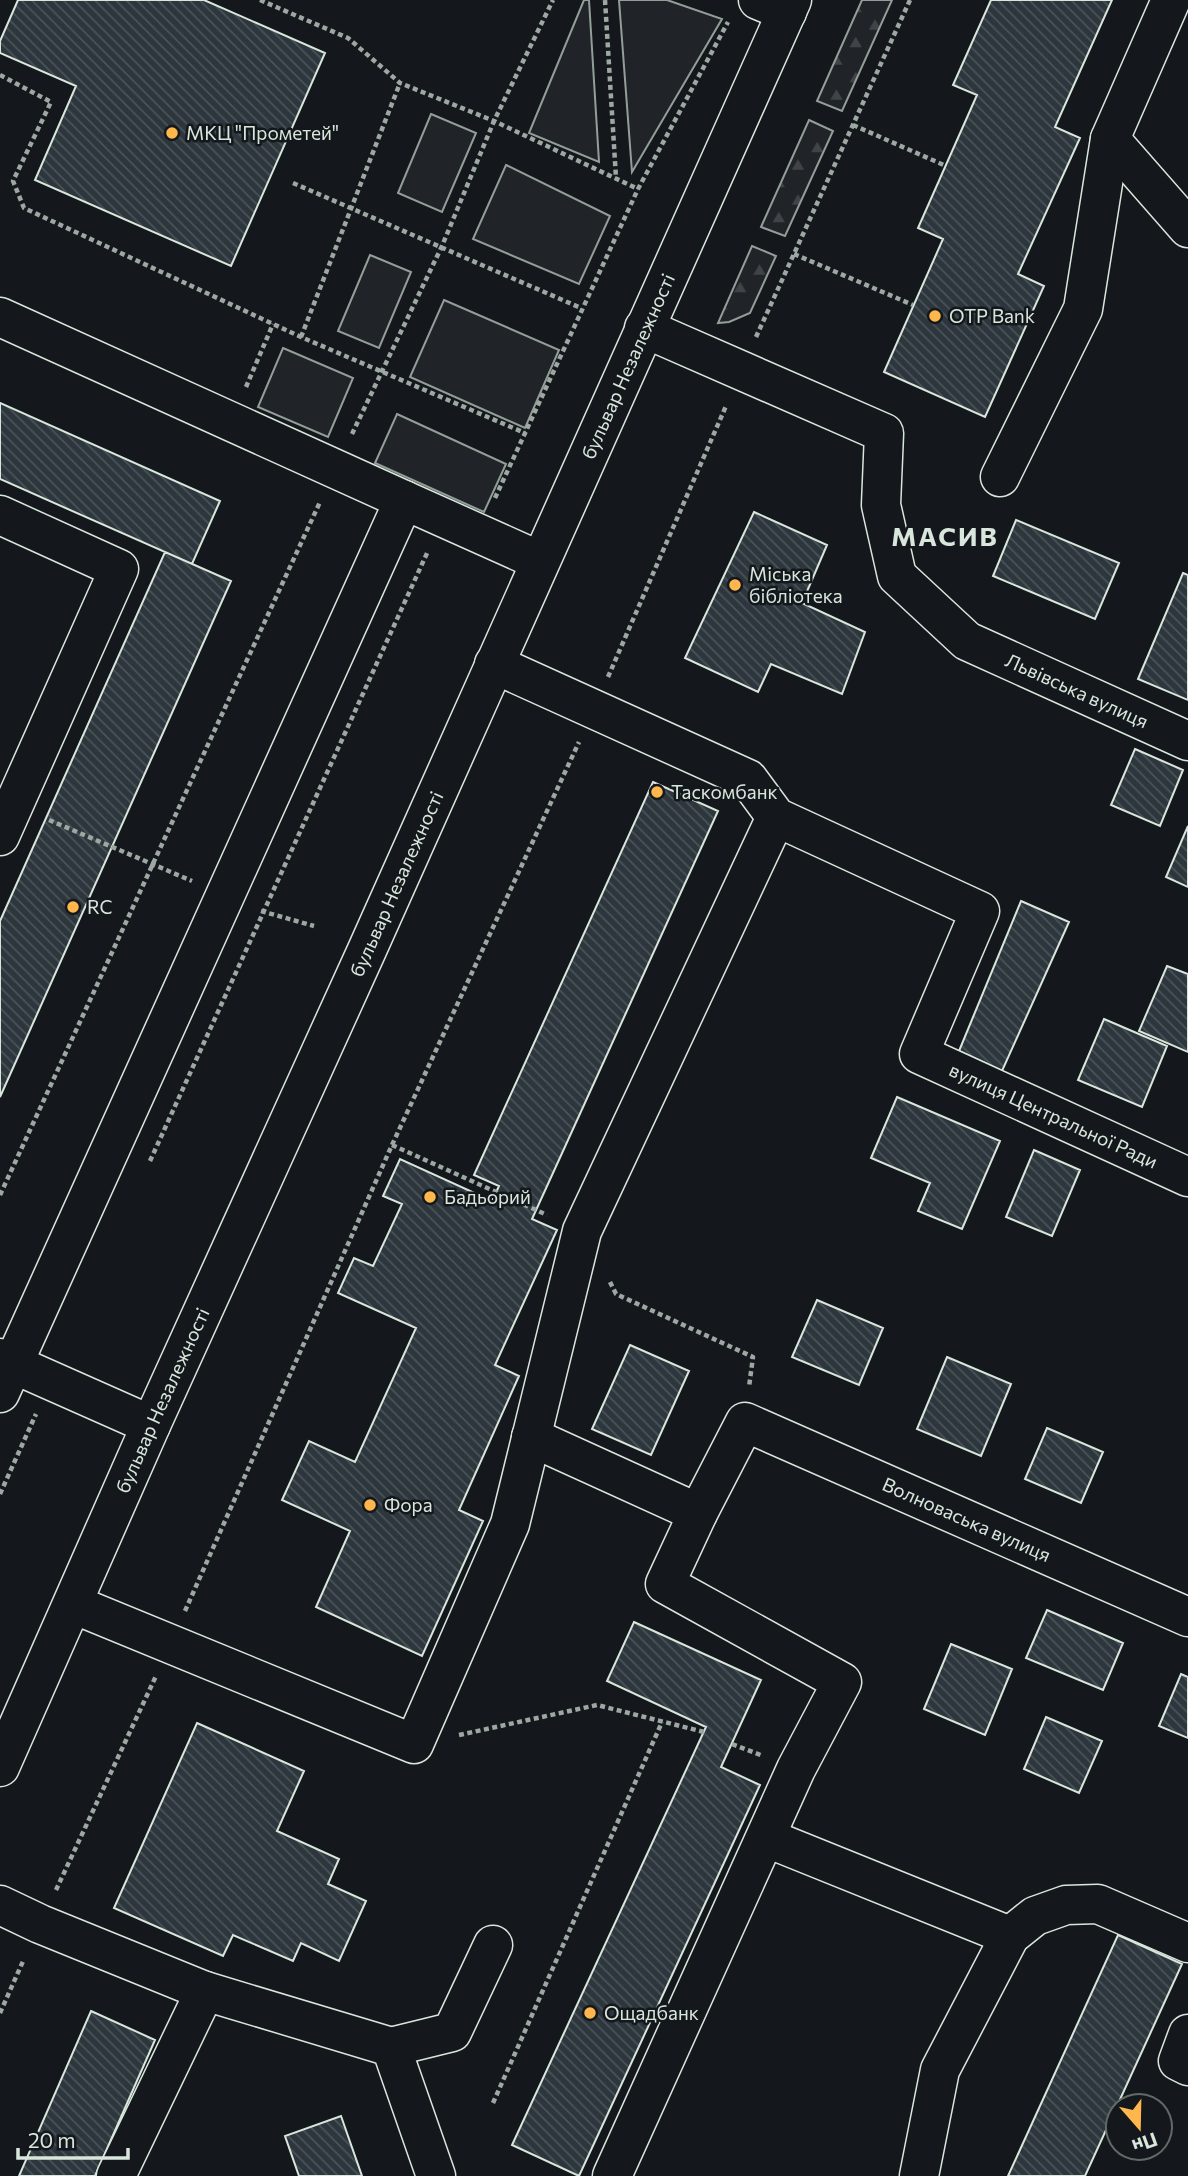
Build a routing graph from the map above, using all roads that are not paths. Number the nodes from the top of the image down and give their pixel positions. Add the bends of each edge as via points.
1 (1171, 0) edge
2 (768, 6) edge
3 (1110, 139) junction
4 (1188, 228) edge
5 (0, 317) edge
6 (644, 328) junction
7 (1000, 477) dead end
8 (404, 500) junction
9 (0, 515) edge
10 (540, 561) junction
11 (494, 664) junction
12 (1188, 741) edge
13 (776, 817) junction
14 (7, 821) edge
15 (1188, 1177) edge
16 (4, 1372) edge
17 (151, 1425) junction
18 (531, 1437) junction
19 (698, 1513) junction
20 (73, 1604) junction
21 (1188, 1617) edge
22 (0, 1767) edge
23 (767, 1838) junction
24 (0, 1905) edge
25 (1010, 1936) junction
26 (1188, 1943) edge
27 (493, 1945) dead end
28 (205, 1991) junction
29 (1188, 2034) edge
30 (391, 2047) junction
31 (1188, 2066) edge
32 (116, 2176) edge
33 (436, 2176) edge
34 (612, 2176) edge
35 (919, 2176) edge

1 - 3 main road
2 - 6 main road, бульвар Незалежності
3 - 4 main road
3 - 7 main road via 1083,309
5 - 8 main road
6 - 10 main road, бульвар Незалежності
6 - 12 main road, Львівська вулиця via 884,433 881,505 897,576 967,641
8 - 10 main road
8 - 16 main road
9 - 14 main road via 119,569
10 - 11 main road, бульвар Незалежності
11 - 13 main road via 748,779
11 - 17 main road, бульвар Незалежності
13 - 15 main road, вулиця Центральної Ради via 980,911 919,1054
13 - 18 main road via 582,1231
16 - 17 main road via 50,1381
17 - 20 main road, бульвар Незалежності
18 - 19 main road
18 - 20 main road via 510,1524 414,1744
19 - 21 main road, Волноваська вулиця via 745,1422
19 - 23 main road via 665,1584 842,1682 796,1769
20 - 22 main road, бульвар Незалежності
23 - 25 main road
23 - 34 main road
24 - 28 main road
25 - 26 main road via 1035,1916 1066,1905 1098,1904
25 - 35 main road via 940,2070
27 - 30 main road via 452,2032
28 - 30 main road
28 - 32 main road
29 - 31 main road via 1178,2061
30 - 33 main road

